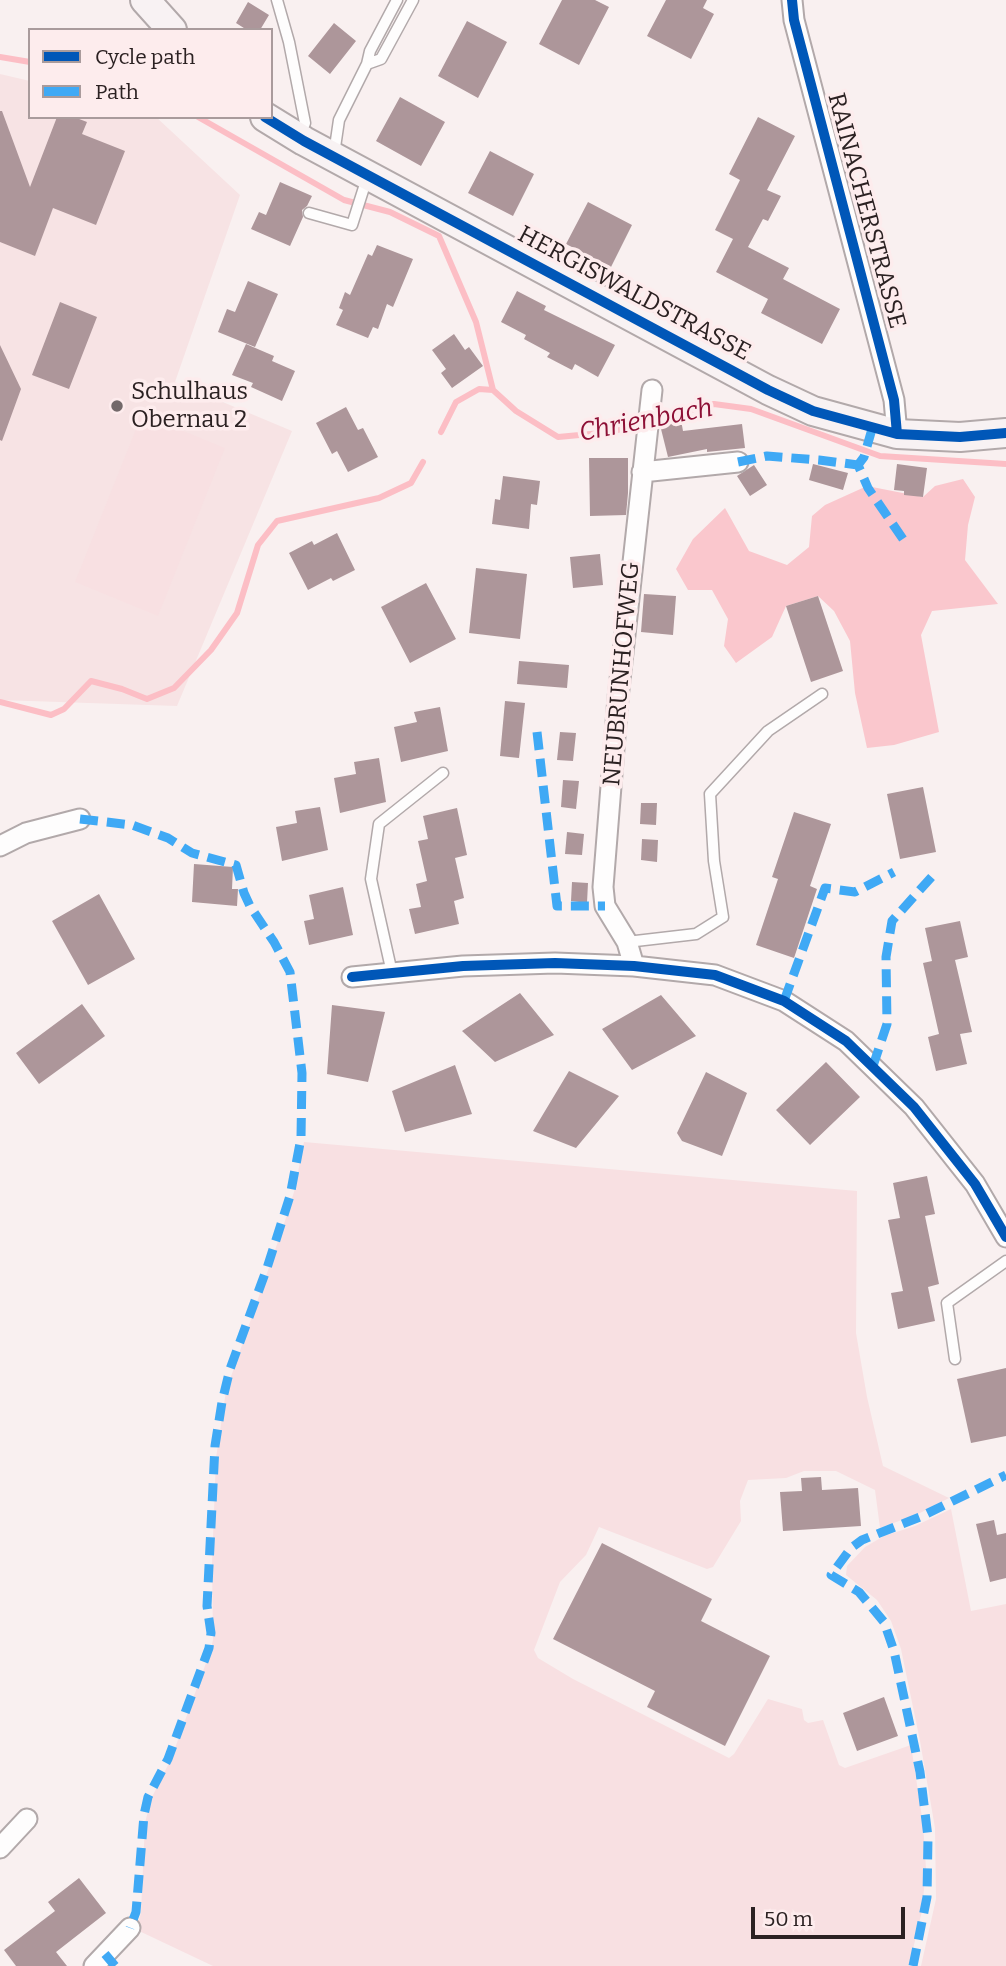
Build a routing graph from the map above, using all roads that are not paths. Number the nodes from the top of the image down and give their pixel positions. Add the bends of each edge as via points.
1 (145, 0) edge
2 (277, 0) edge
3 (397, 0) edge
4 (412, 0) edge
5 (792, 0) edge
6 (170, 28) edge
7 (367, 64) junction
8 (268, 119) edge
9 (299, 138) junction
10 (334, 157) junction
11 (365, 183) junction
12 (309, 213) dead end
13 (652, 390) dead end
14 (1006, 433) edge
15 (897, 434) junction
16 (738, 462) dead end
17 (642, 472) junction
18 (822, 694) dead end
19 (443, 773) dead end
20 (80, 819) dead end
21 (0, 846) edge
22 (627, 942) junction
23 (634, 966) junction
24 (392, 973) junction
25 (352, 977) dead end
26 (1006, 1237) edge
27 (1006, 1261) edge
28 (955, 1359) dead end
29 (27, 1819) dead end
30 (0, 1847) edge
31 (130, 1928) dead end
32 (94, 1966) edge

1 - 6 street
2 - 9 lane via 305,123
3 - 7 lane
4 - 7 lane via 380,59
5 - 15 street, RAINACHERSTRASSE via 894,400
7 - 10 lane via 339,120
8 - 9 street, HERGISWALDSTRASSE
9 - 10 street, HERGISWALDSTRASSE
10 - 11 street, HERGISWALDSTRASSE
11 - 12 lane via 352,225
11 - 15 street, HERGISWALDSTRASSE via 768,390 813,411
13 - 17 street, NEUBRUNHOFWEG
14 - 15 street, HERGISWALDSTRASSE via 960,437
16 - 17 street
17 - 22 street, NEUBRUNHOFWEG via 603,887 605,906
18 - 22 lane via 768,731 710,794 713,861 723,917 696,934
19 - 24 lane via 379,824 371,878
20 - 21 street via 26,833
22 - 23 street, NEUBRUNHOFWEG
23 - 24 street via 555,963
23 - 26 street via 715,975 784,1001 846,1041 914,1107 975,1184
24 - 25 street
27 - 28 lane via 947,1303
29 - 30 street
31 - 32 street

